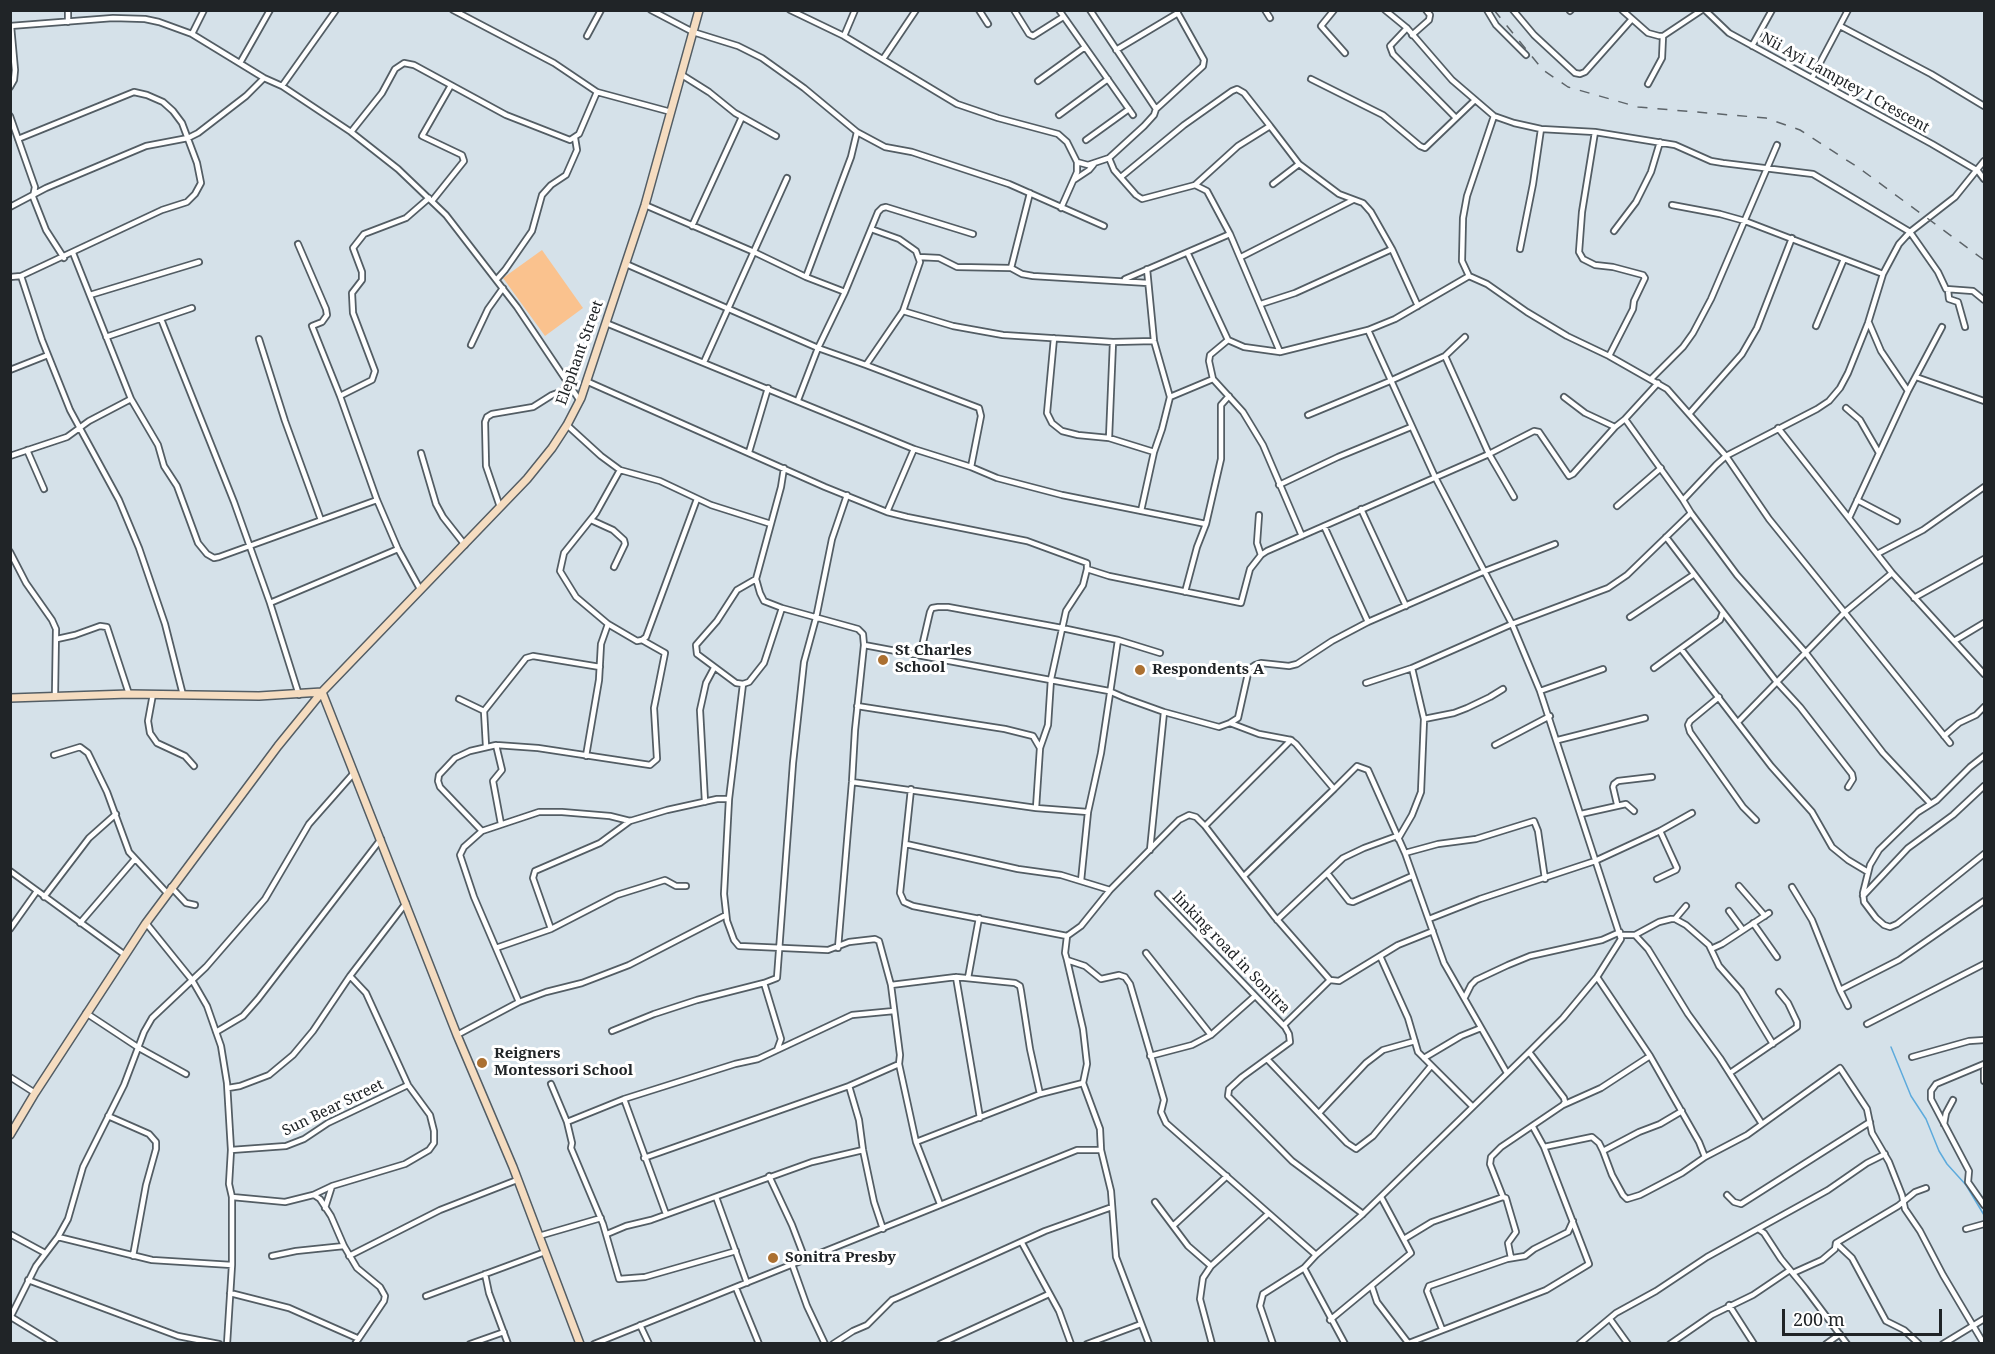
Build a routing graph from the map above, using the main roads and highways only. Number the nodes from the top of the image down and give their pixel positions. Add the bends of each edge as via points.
1 (699, 10) edge
2 (322, 692) junction
3 (10, 698) edge
4 (10, 1135) edge
5 (580, 1344) edge

1 - 2 main road, Elephant Street via 645,205 580,401 567,425 535,470
2 - 3 main road
2 - 4 main road, Elephant Street via 169,890
2 - 5 main road

